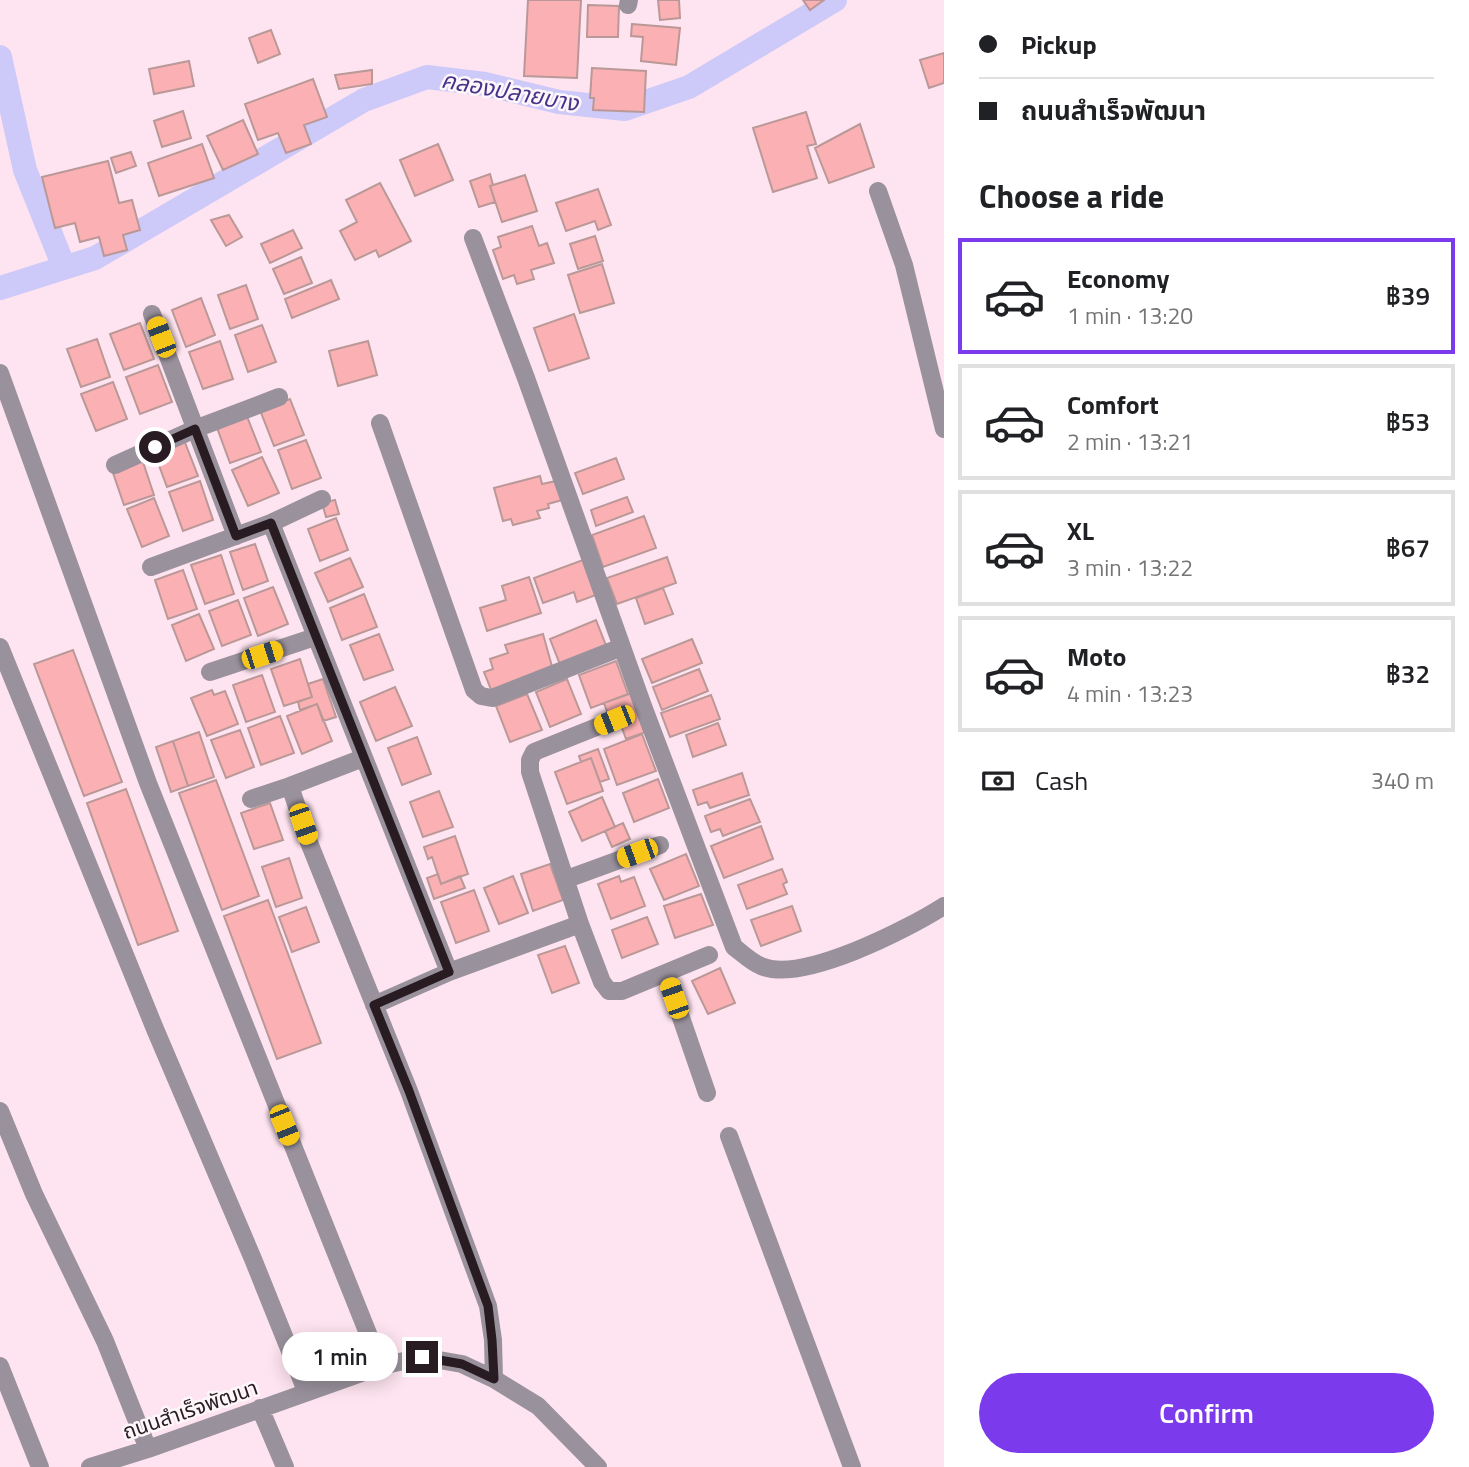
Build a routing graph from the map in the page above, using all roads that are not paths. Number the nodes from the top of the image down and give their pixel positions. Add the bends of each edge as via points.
1 (878, 191) dead end
2 (473, 238) dead end
3 (152, 314) dead end
4 (0, 373) edge
5 (279, 397) dead end
6 (380, 423) dead end
7 (195, 429) junction
8 (944, 429) edge
9 (115, 465) dead end
10 (322, 499) dead end
11 (271, 523) junction
12 (236, 536) junction
13 (151, 567) dead end
14 (315, 637) junction
15 (0, 647) edge
16 (622, 647) junction
17 (210, 672) dead end
18 (614, 720) dead end
19 (363, 758) junction
20 (290, 786) junction
21 (251, 799) dead end
22 (660, 845) dead end
23 (567, 879) junction
24 (944, 906) edge
25 (580, 924) junction
26 (709, 956) dead end
27 (449, 972) junction
28 (666, 974) junction
29 (374, 1005) junction
30 (707, 1093) dead end
31 (0, 1111) edge
32 (729, 1136) dead end
33 (0, 1366) edge
34 (381, 1366) junction
35 (494, 1379) junction
36 (306, 1391) junction
37 (260, 1408) junction
38 (148, 1449) junction
39 (40, 1467) edge
40 (90, 1467) edge
41 (285, 1467) edge
42 (598, 1467) edge
43 (852, 1467) edge

1 - 8 street via 904,265
2 - 16 street
3 - 7 street
4 - 34 street via 148,783
5 - 7 street
6 - 16 street via 474,690 492,698
7 - 9 street
7 - 12 street
10 - 11 street
11 - 12 street
11 - 14 street
12 - 13 street
14 - 17 street
14 - 19 street
15 - 36 street
16 - 24 street via 734,947 761,966 797,968 894,934
18 - 23 street via 534,752 530,760 530,772
19 - 20 street
19 - 27 street
20 - 21 street
20 - 29 street
22 - 23 street
23 - 25 street
25 - 27 street
25 - 28 street via 609,991 622,991
26 - 28 street
27 - 29 street
28 - 30 street
29 - 35 street via 488,1306
31 - 38 street via 34,1194 105,1341
32 - 43 street
33 - 39 street
34 - 35 street, ถนนสำเร็จพัฒนา via 422,1357 462,1364
34 - 36 street, ถนนสำเร็จพัฒนา
35 - 42 street, ถนนสำเร็จพัฒนา via 538,1406
36 - 37 street, ถนนสำเร็จพัฒนา
37 - 38 street, ถนนสำเร็จพัฒนา
37 - 41 street
38 - 40 street, ถนนสำเร็จพัฒนา

